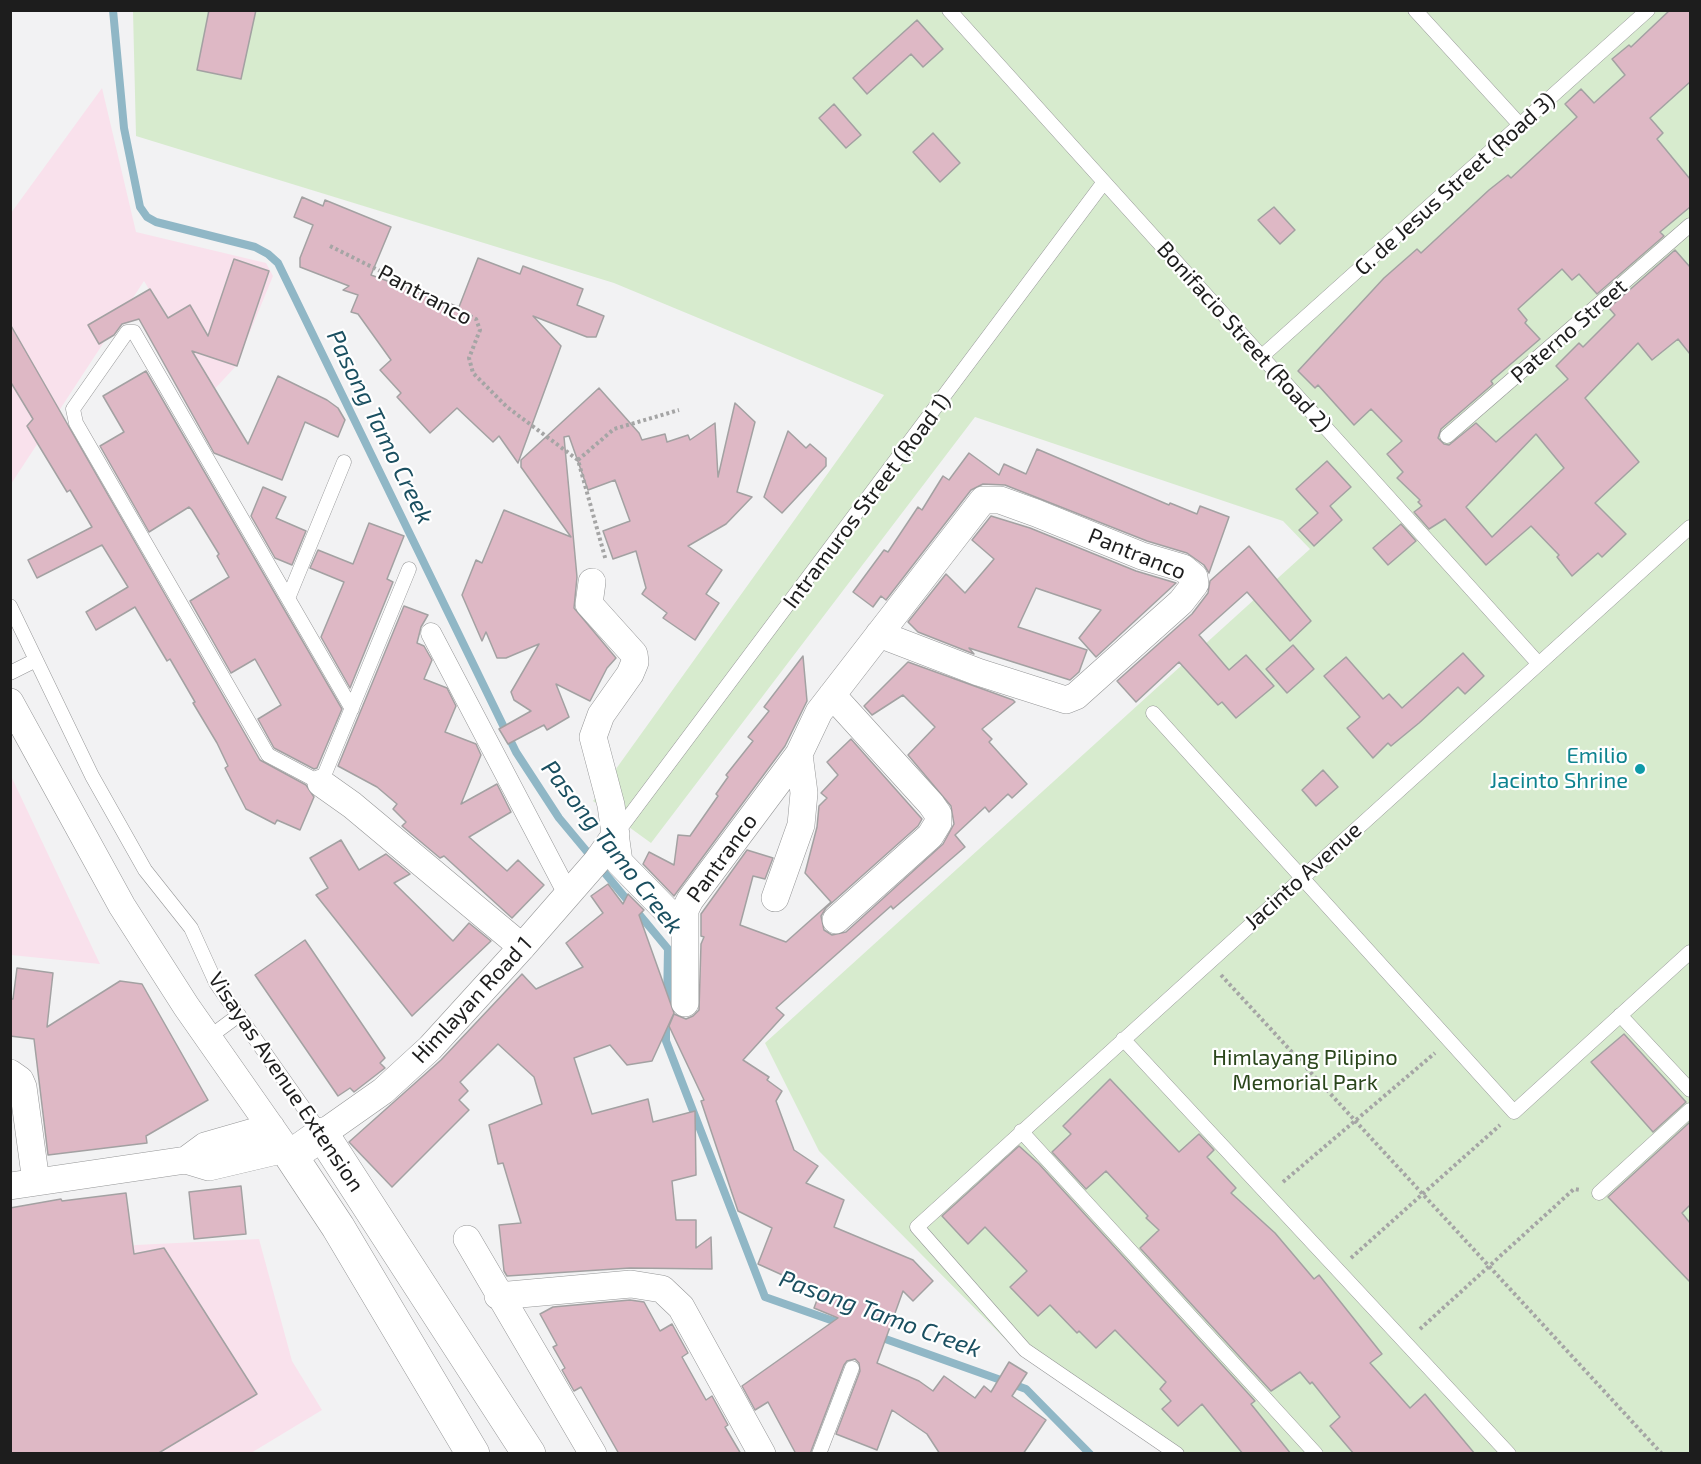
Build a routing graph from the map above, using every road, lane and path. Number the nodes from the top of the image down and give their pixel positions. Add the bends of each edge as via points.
1 (949, 10) edge
2 (1415, 10) edge
3 (1648, 10) edge
4 (1521, 126) junction
5 (1104, 182) junction
6 (1690, 225) edge
7 (330, 246) dead end
8 (1261, 357) junction
9 (679, 410) dead end
10 (1447, 436) dead end
11 (578, 460) junction
12 (344, 462) dead end
13 (1690, 526) edge
14 (409, 569) dead end
15 (592, 582) joint
16 (289, 596) junction
17 (10, 606) edge
18 (431, 633) dead end
19 (879, 634) junction
20 (36, 660) junction
21 (1538, 663) junction
22 (10, 673) edge
23 (832, 695) junction
24 (10, 702) edge
25 (352, 709) junction
26 (1153, 713) dead end
27 (799, 754) junction
28 (321, 783) junction
29 (622, 826) junction
30 (1302, 876) junction
31 (568, 894) junction
32 (775, 898) dead end
33 (685, 910) junction
34 (836, 920) dead end
35 (522, 947) junction
36 (1690, 952) edge
37 (1208, 961) junction
38 (685, 1004) dead end
39 (1620, 1015) junction
40 (239, 1016) junction
41 (208, 1038) junction
42 (1123, 1039) junction
43 (1449, 1041) junction
44 (10, 1073) edge
45 (1690, 1090) edge
46 (1690, 1110) edge
47 (1514, 1112) junction
48 (1355, 1121) junction
49 (1022, 1131) junction
50 (321, 1134) junction
51 (282, 1144) junction
52 (23, 1184) edge
53 (1599, 1193) joint
54 (1422, 1194) junction
55 (1269, 1195) junction
56 (466, 1239) dead end
57 (1489, 1267) junction
58 (1339, 1270) junction
59 (498, 1296) junction
60 (1406, 1342) junction
61 (852, 1368) dead end
62 (473, 1454) edge
63 (529, 1454) edge
64 (593, 1454) edge
65 (762, 1454) edge
66 (819, 1454) edge
67 (1177, 1454) edge
68 (1316, 1454) edge
69 (1509, 1454) edge
70 (1662, 1454) edge

1 - 5 lane, Bonifacio Street (Road 2)
2 - 4 lane
3 - 4 lane, G. de Jesus Street (Road 3)
4 - 8 lane, G. de Jesus Street (Road 3)
5 - 8 lane, Bonifacio Street (Road 2)
5 - 29 lane, Intramuros Street (Road 1)
6 - 10 lane, Paterno Street
7 - 11 path, Pantranco via 476,319 480,330 470,358 475,378
8 - 21 lane, Bonifacio Street (Road 2)
9 - 11 path via 614,429
11 - 15 path via 607,566
12 - 16 lane
13 - 21 lane, Jacinto Avenue
14 - 25 lane
15 - 29 street, Pantranco via 589,604 634,654 630,674 601,715 593,737
16 - 25 lane
16 - 28 lane via 134,332 127,332 73,409 76,423 268,755
17 - 20 lane, Visayas Avenue Extension
18 - 31 street
19 - 19 street, Pantranco via 983,500 991,498 1183,568 1194,577 1195,584 1182,602 1076,696 1066,700
19 - 23 street, Pantranco
20 - 22 lane
20 - 40 lane, Visayas Avenue Extension via 92,777 140,860 191,928 216,983
21 - 30 lane, Jacinto Avenue
23 - 27 street, Pantranco via 819,712
23 - 34 street via 938,814 938,823 930,836
24 - 41 street, Visayas Avenue Extension via 122,906
25 - 28 lane
26 - 30 lane
27 - 32 street via 804,793 801,825
27 - 33 street, Pantranco
28 - 35 street
29 - 31 street, Himlayan Road 1
29 - 33 street, Pantranco via 619,862 668,912
30 - 37 lane, Jacinto Avenue
30 - 43 lane
31 - 35 street, Himlayan Road 1
33 - 38 street
35 - 50 street, Himlayan Road 1 via 430,1048 383,1091
36 - 39 lane
37 - 42 lane, Jacinto Avenue
37 - 48 path
39 - 45 lane
39 - 47 lane
40 - 41 lane
40 - 50 lane, Visayas Avenue Extension
41 - 51 street, Visayas Avenue Extension
42 - 49 lane, Jacinto Avenue
42 - 55 lane
43 - 47 lane
43 - 48 path
44 - 52 street via 23,1087
46 - 53 lane
47 - 54 path
48 - 54 path
48 - 55 path
49 - 67 lane, Jacinto Avenue via 916,1227 1025,1350
49 - 68 lane
50 - 51 street, Himlayan Road 1
50 - 63 street, Visayas Avenue Extension
51 - 52 street via 209,1167 186,1160
51 - 62 street, Visayas Avenue Extension via 338,1227
53 - 57 path via 1574,1189
54 - 57 path
54 - 58 path
55 - 58 lane
56 - 59 street
57 - 60 path
57 - 70 path
58 - 60 lane
59 - 64 street
59 - 65 street via 631,1284 662,1289 681,1307
60 - 69 lane
61 - 66 lane

